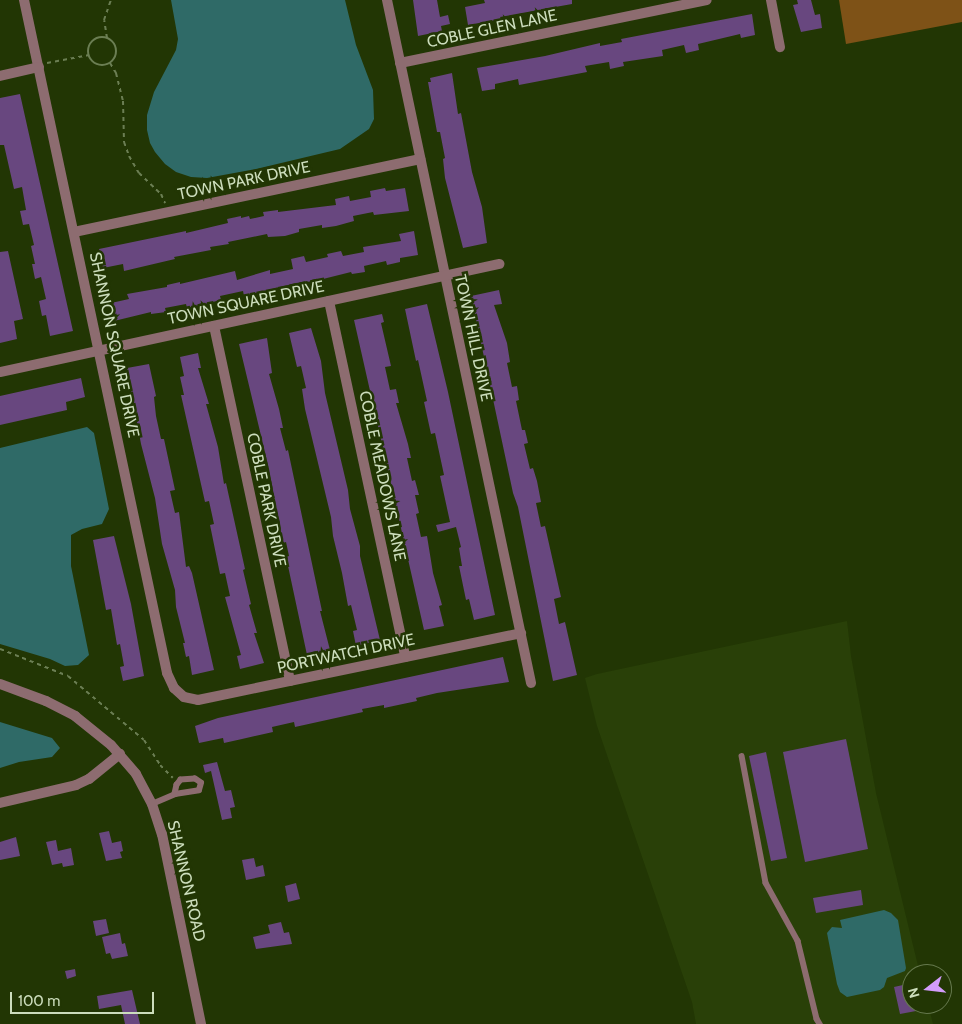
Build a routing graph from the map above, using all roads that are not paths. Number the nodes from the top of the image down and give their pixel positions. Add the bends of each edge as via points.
1 (24, 0) edge
2 (387, 0) edge
3 (707, 0) edge
4 (771, 0) edge
5 (780, 47) dead end
6 (400, 63) junction
7 (43, 65) junction
8 (0, 76) edge
9 (420, 159) junction
10 (74, 232) junction
11 (499, 264) dead end
12 (444, 275) junction
13 (329, 301) junction
14 (214, 326) junction
15 (100, 350) junction
16 (0, 372) edge
17 (521, 633) junction
18 (405, 657) junction
19 (290, 681) junction
20 (531, 683) dead end
21 (0, 684) edge
22 (178, 694) joint
23 (120, 754) junction
24 (742, 756) dead end
25 (175, 794) junction
26 (0, 803) edge
27 (152, 804) junction
28 (201, 1024) edge
29 (820, 1024) edge

1 - 7 street, SHANNON SQUARE DRIVE
2 - 6 street, TOWN HILL DRIVE
3 - 6 street, COBLE GLEN LANE
4 - 5 street
6 - 9 street, TOWN HILL DRIVE
7 - 8 street
7 - 10 street, SHANNON SQUARE DRIVE
9 - 10 street, TOWN PARK DRIVE
9 - 12 street, TOWN HILL DRIVE
10 - 15 street, SHANNON SQUARE DRIVE
11 - 12 street, TOWN SQUARE DRIVE
12 - 13 street, TOWN SQUARE DRIVE
12 - 17 street, TOWN HILL DRIVE
13 - 14 street, TOWN SQUARE DRIVE
13 - 18 street, COBLE MEADOWS LANE
14 - 15 street, TOWN SQUARE DRIVE
14 - 19 street, COBLE PARK DRIVE
15 - 16 street, TOWN SQUARE DRIVE
15 - 22 street, SHANNON SQUARE DRIVE via 167,673
17 - 18 street, PORTWATCH DRIVE
17 - 20 street, TOWN HILL DRIVE
18 - 19 street, PORTWATCH DRIVE
19 - 22 street, PORTWATCH DRIVE via 198,700
21 - 23 street, SHANNON ROAD via 75,716
23 - 26 street via 89,779 76,785
23 - 27 street, SHANNON ROAD via 136,774
24 - 29 lane via 766,883 798,941
25 - 25 lane via 199,790 201,783 187,778 179,783
25 - 27 lane
27 - 28 street, SHANNON ROAD via 166,851

